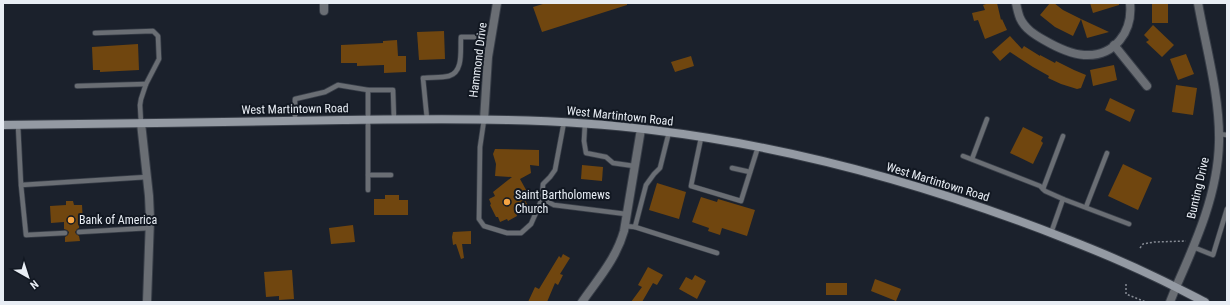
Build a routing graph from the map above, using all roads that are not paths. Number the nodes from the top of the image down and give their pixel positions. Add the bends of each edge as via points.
1 (497, 3) edge
2 (1016, 3) edge
3 (1130, 3) edge
4 (1198, 3) edge
5 (95, 33) dead end
6 (492, 36) junction
7 (1114, 45) junction
8 (146, 84) junction
9 (77, 86) dead end
10 (1147, 86) dead end
11 (368, 90) junction
12 (987, 119) dead end
13 (368, 120) junction
14 (394, 120) junction
15 (427, 120) junction
16 (484, 120) junction
17 (295, 121) junction
18 (564, 122) junction
19 (141, 123) junction
20 (585, 123) junction
21 (3, 125) edge
22 (18, 125) junction
23 (641, 129) junction
24 (669, 132) junction
25 (1223, 134) edge
26 (1063, 136) dead end
27 (701, 138) junction
28 (758, 147) junction
29 (1107, 153) dead end
30 (963, 156) dead end
31 (972, 159) junction
32 (634, 166) junction
33 (732, 168) dead end
34 (750, 172) junction
35 (368, 175) junction
36 (391, 175) dead end
37 (147, 177) junction
38 (21, 185) junction
39 (1043, 189) junction
40 (368, 190) dead end
41 (1063, 198) junction
42 (542, 199) junction
43 (1086, 207) junction
44 (1227, 209) edge
45 (626, 214) junction
46 (1129, 224) dead end
47 (624, 226) junction
48 (635, 227) junction
49 (150, 228) junction
50 (79, 232) dead end
51 (65, 233) dead end
52 (1050, 233) junction
53 (1193, 247) junction
54 (717, 253) dead end
55 (1176, 287) junction
56 (147, 302) edge
57 (582, 302) edge
58 (1170, 302) edge
59 (1205, 302) edge

1 - 6 street, Hammond Drive
2 - 7 street via 1024,25 1053,46 1076,54 1090,55 1105,51
3 - 7 street via 1129,24 1122,38
4 - 25 street, Bunting Drive
5 - 8 lane via 157,33 159,59
6 - 15 lane via 461,37 460,64 455,72 450,76 423,78
6 - 16 street, Hammond Drive
7 - 10 street
8 - 9 lane
8 - 19 lane via 140,105
11 - 13 lane
11 - 14 lane via 393,90
11 - 17 lane via 338,85 325,92 295,99
12 - 31 lane
13 - 14 main road, West Martintown Road
13 - 17 main road, West Martintown Road
13 - 35 lane
14 - 15 main road, West Martintown Road
15 - 16 main road, West Martintown Road
16 - 18 main road, West Martintown Road
16 - 42 lane via 480,147 479,219 484,226 507,233 521,233 532,224
17 - 19 main road, West Martintown Road
18 - 20 main road, West Martintown Road
18 - 42 lane via 555,170 543,184
19 - 22 main road, West Martintown Road
19 - 37 street
20 - 23 main road, West Martintown Road
20 - 32 lane via 586,154 606,157 613,163
21 - 22 main road, West Martintown Road
22 - 38 lane
23 - 24 main road, West Martintown Road
23 - 32 street
24 - 27 main road, West Martintown Road
24 - 48 lane via 660,168 646,185
25 - 53 street, Bunting Drive via 1216,174 1204,219
26 - 39 lane
27 - 28 main road, West Martintown Road
27 - 34 lane via 691,186 741,201
28 - 34 lane
28 - 52 main road, West Martintown Road via 895,180 958,199
29 - 43 lane
30 - 31 lane
31 - 39 lane
32 - 45 street
33 - 34 lane
35 - 36 lane
35 - 40 lane
37 - 38 lane
37 - 49 street
38 - 51 lane via 26,235
39 - 41 lane
41 - 43 lane
41 - 52 lane
42 - 45 lane via 554,205
43 - 46 lane
44 - 53 lane via 1213,255
45 - 47 street
47 - 48 lane
47 - 57 street via 621,242 612,260
48 - 54 lane
49 - 50 lane
49 - 56 street
52 - 55 main road, West Martintown Road
53 - 55 street, Bunting Drive
55 - 58 street, Bunting Drive
55 - 59 main road, West Martintown Road

